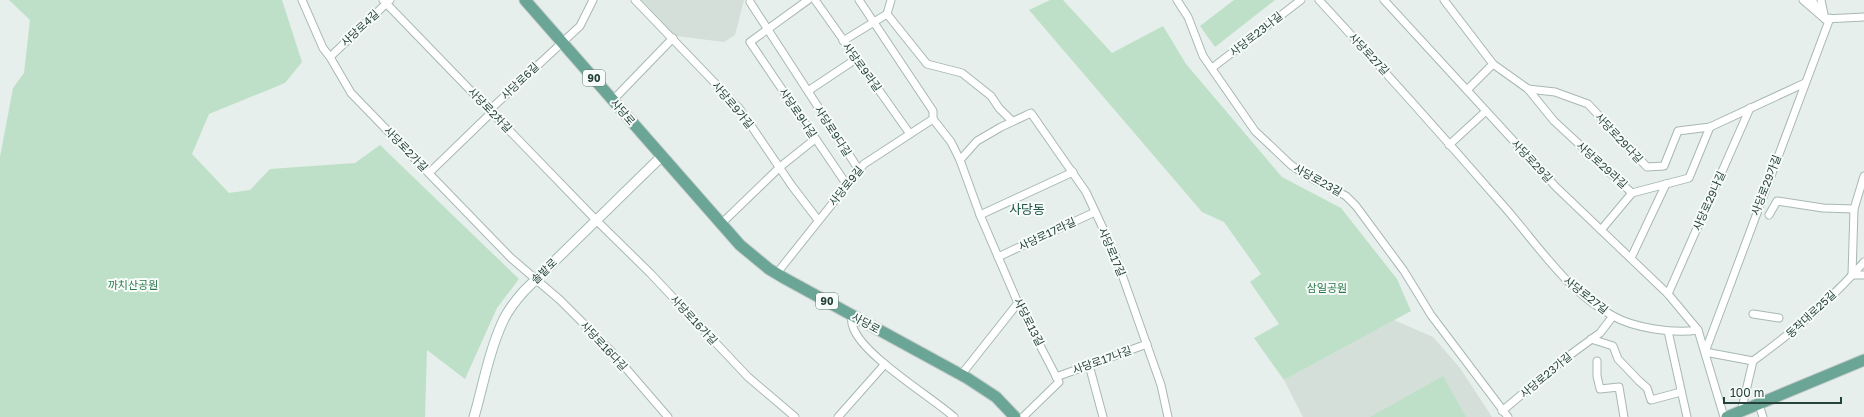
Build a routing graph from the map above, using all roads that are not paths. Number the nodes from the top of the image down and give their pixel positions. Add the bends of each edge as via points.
1 (302, 0) edge
2 (525, 0) edge
3 (593, 0) edge
4 (635, 0) edge
5 (808, 0) edge
6 (815, 0) edge
7 (860, 0) edge
8 (891, 0) edge
9 (1177, 0) edge
10 (1301, 0) edge
11 (1319, 0) edge
12 (1384, 0) edge
13 (1444, 0) edge
14 (1803, 0) edge
15 (1812, 0) edge
16 (1821, 0) edge
17 (387, 1) edge
18 (750, 2) dead end
19 (887, 14) junction
20 (1864, 17) edge
21 (1827, 19) junction
22 (874, 22) junction
23 (768, 30) junction
24 (673, 38) junction
25 (562, 42) junction
26 (843, 42) junction
27 (330, 57) junction
28 (856, 59) junction
29 (1493, 64) junction
30 (1212, 68) junction
31 (1805, 83) junction
32 (1528, 89) junction
33 (1467, 90) junction
34 (808, 91) junction
35 (613, 100) junction
36 (1750, 108) junction
37 (1486, 111) junction
38 (492, 112) junction
39 (933, 119) junction
40 (1012, 121) junction
41 (1710, 127) junction
42 (910, 134) junction
43 (816, 139) junction
44 (1449, 145) junction
45 (662, 156) junction
46 (960, 160) junction
47 (780, 167) junction
48 (859, 170) junction
49 (1073, 172) junction
50 (429, 173) junction
51 (1864, 176) edge
52 (1666, 184) junction
53 (847, 185) junction
54 (1632, 192) junction
55 (1854, 209) junction
56 (1095, 212) junction
57 (980, 215) junction
58 (1769, 215) dead end
59 (596, 220) junction
60 (818, 220) junction
61 (722, 223) junction
62 (1601, 230) junction
63 (998, 257) junction
64 (1631, 258) junction
65 (1864, 262) edge
66 (777, 273) junction
67 (1852, 275) junction
68 (1864, 275) edge
69 (535, 280) junction
70 (1668, 294) junction
71 (1018, 303) junction
72 (1753, 314) dead end
73 (851, 315) junction
74 (1613, 316) junction
75 (1779, 318) dead end
76 (1698, 330) junction
77 (1668, 331) junction
78 (1591, 339) junction
79 (1147, 344) junction
80 (1705, 352) junction
81 (1864, 360) edge
82 (1597, 361) dead end
83 (1753, 361) junction
84 (885, 364) junction
85 (1089, 365) junction
86 (961, 375) junction
87 (1056, 377) junction
88 (1681, 392) junction
89 (1759, 405) junction
90 (1502, 411) junction
91 (1740, 412) junction
92 (474, 417) edge
93 (668, 417) edge
94 (795, 417) edge
95 (838, 417) edge
96 (954, 417) edge
97 (1015, 417) edge
98 (1023, 417) edge
99 (1103, 417) edge
100 (1168, 417) edge
101 (1508, 417) edge
102 (1624, 417) edge
103 (1687, 417) edge
104 (1724, 417) edge
105 (1727, 417) edge
106 (1763, 417) edge

1 - 27 street, 사당로2가길 via 317,36
2 - 25 main road, 사당로 / 90
3 - 25 street, 사당로6길 via 580,26
4 - 24 street, 사당로9가길
5 - 23 street
6 - 26 street, 사당로9라길
7 - 22 street, 사당로13길
8 - 19 street
9 - 30 street, 사당로23길 via 1188,17 1203,56
10 - 30 street, 사당로23나길
11 - 44 street, 사당로27길 via 1392,78
12 - 33 street, 사당로29길
13 - 29 street, 사당로29다길
14 - 21 street
15 - 21 street
16 - 21 street
17 - 27 street, 사당로4길
17 - 38 street, 사당로2차길
18 - 23 street, 사당로9다길
19 - 22 street
19 - 40 street via 927,64 962,73 991,96
20 - 21 street
21 - 31 street, 사당로29가길
22 - 26 street
22 - 39 street, 사당로13길 via 933,111
23 - 34 street, 사당로9다길
23 - 43 street, 사당로9나길 via 750,42
24 - 35 street
24 - 47 street, 사당로9가길 via 739,108
25 - 35 main road, 사당로 / 90
25 - 38 street, 사당로6길 via 494,106
26 - 28 street, 사당로9라길
27 - 50 street, 사당로2가길 via 351,93
28 - 34 street
28 - 42 street, 사당로9라길
29 - 32 street, 사당로29다길
29 - 33 street
30 - 90 street, 사당로23길 via 1255,131 1291,165 1346,196 1361,212 1404,271 1431,315
31 - 36 street, 사당로29다길
31 - 80 street, 사당로29가길
32 - 41 street, 사당로29다길 via 1555,92 1588,104 1647,167 1664,166 1678,131
32 - 54 street, 사당로29라길 via 1554,121
33 - 37 street, 사당로29길
34 - 48 street, 사당로9다길
35 - 45 main road, 사당로 / 90
36 - 41 street, 사당로29다길
36 - 70 street, 사당로29나길
37 - 44 street
37 - 62 street, 사당로29길 via 1556,187
38 - 50 street, 사당로6길
38 - 59 street, 사당로2차길
39 - 42 street, 사당로9길
39 - 46 street, 사당로13길 via 951,142
40 - 46 street via 977,141
40 - 49 street, 사당로17길 via 1031,113
41 - 52 street, 사당로29라길 via 1689,178
42 - 48 street, 사당로9길 via 864,164
43 - 47 street
43 - 53 street, 사당로9나길
44 - 74 street, 사당로27길 via 1529,235 1563,278 1591,302
45 - 59 street, 솔밭로
45 - 61 main road, 사당로 / 90
46 - 57 street, 사당로13길
47 - 60 street, 사당로9가길
47 - 61 street
48 - 53 street, 사당로9길
49 - 56 street, 사당로17길
49 - 57 street
50 - 69 street, 사당로2가길
51 - 55 street
52 - 54 street, 사당로29라길
52 - 64 street
53 - 60 street, 사당로9길
54 - 62 street
55 - 58 street via 1823,208 1778,201
55 - 67 street
56 - 63 street, 사당로17라길
56 - 79 street, 사당로17길 via 1114,252
57 - 63 street, 사당로13길
59 - 69 street, 솔밭로
59 - 94 street, 사당로16가길 via 650,273 748,378
60 - 66 street, 사당로9길
61 - 66 main road, 사당로 / 90 via 755,258
62 - 64 street, 사당로29길
63 - 71 street, 사당로13길
64 - 70 street, 사당로29길
65 - 67 street, 동작대로25길
66 - 73 main road, 사당로 / 90
67 - 68 street
67 - 83 street, 동작대로25길 via 1790,334
69 - 92 street, 솔밭로 via 512,306 503,321
69 - 93 street, 사당로16다길 via 560,300 611,351
70 - 76 street, 사당로29길
71 - 86 street
71 - 87 street, 사당로13길
72 - 75 street
73 - 84 street via 852,326 859,339
73 - 86 main road, 사당로 / 90
74 - 77 street, 사당로27길
74 - 78 street, 사당로23가길 via 1600,333
76 - 77 street, 사당로27길
76 - 80 street, 사당로29길
77 - 88 street
78 - 88 street via 1613,346 1618,359 1647,388 1651,400
78 - 90 street, 사당로23가길
79 - 85 street, 사당로17나길
79 - 100 street, 사당로17길 via 1161,385
80 - 83 street
80 - 104 street, 사당로29길
81 - 89 main road
82 - 102 street via 1600,390 1620,387
83 - 91 street
84 - 95 street
84 - 96 street
85 - 87 street, 사당로17나길
85 - 99 street
86 - 97 main road, 사당로 / 90 via 996,397
87 - 98 street via 1059,382
88 - 103 street
89 - 91 main road
89 - 106 street
90 - 101 street, 사당로23길
91 - 105 main road

